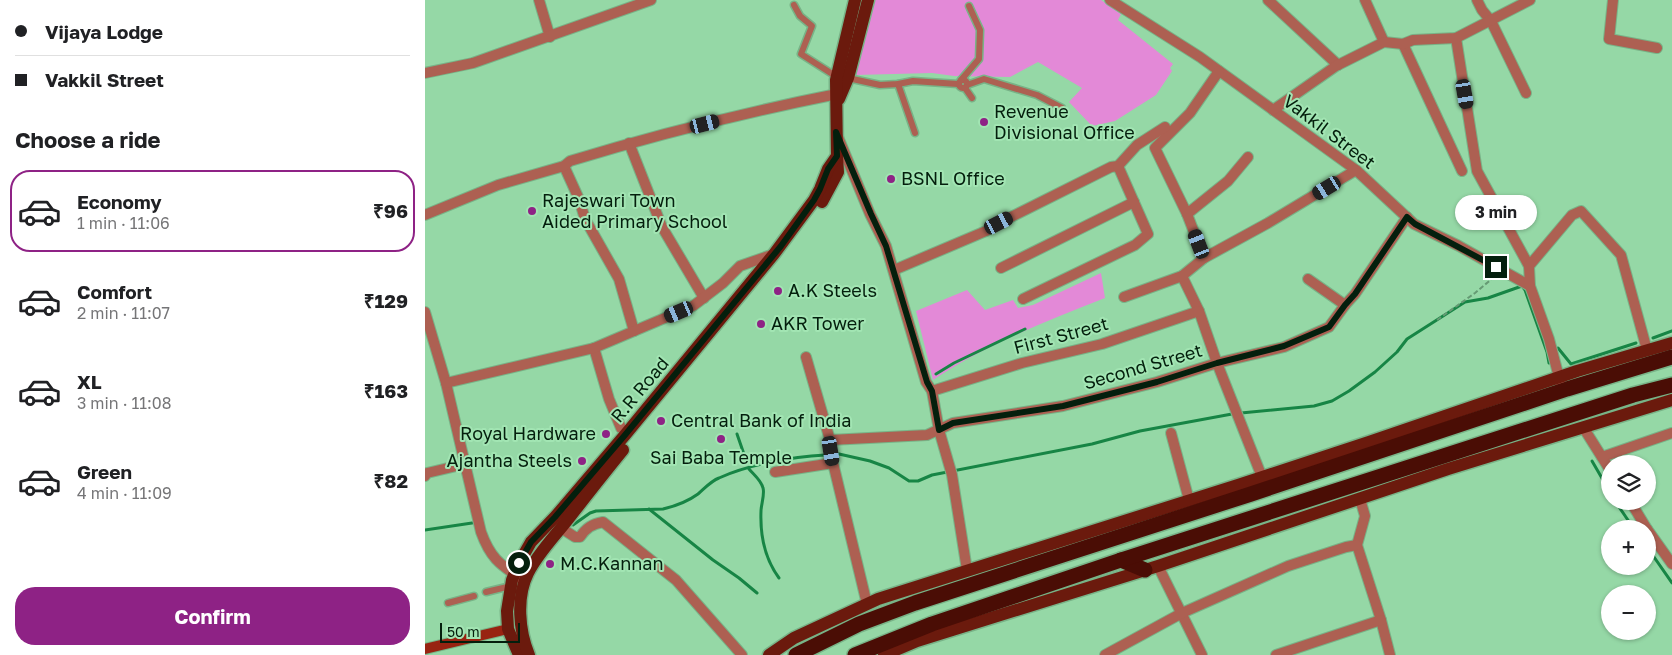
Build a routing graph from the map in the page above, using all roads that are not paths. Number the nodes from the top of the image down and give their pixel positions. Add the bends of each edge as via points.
1 (539, 0) edge
2 (651, 0) edge
3 (855, 0) edge
4 (868, 0) edge
5 (1110, 0) edge
6 (1268, 0) edge
7 (1365, 0) edge
8 (1477, 0) edge
9 (1530, 0) edge
10 (1613, 0) edge
11 (794, 5) dead end
12 (969, 6) dead end
13 (1490, 21) junction
14 (550, 37) junction
15 (1456, 38) junction
16 (1384, 42) junction
17 (1403, 44) junction
18 (1657, 48) dead end
19 (1338, 65) junction
20 (1219, 71) junction
21 (425, 72) edge
22 (842, 78) junction
23 (897, 84) junction
24 (963, 84) junction
25 (1526, 93) dead end
26 (972, 98) dead end
27 (837, 99) junction
28 (1062, 108) dead end
29 (1273, 110) junction
30 (1165, 127) dead end
31 (836, 132) junction
32 (915, 134) dead end
33 (629, 143) junction
34 (837, 156) junction
35 (1248, 157) dead end
36 (563, 166) junction
37 (1118, 166) junction
38 (1356, 170) junction
39 (1462, 170) dead end
40 (1134, 202) junction
41 (1187, 214) junction
42 (425, 215) edge
43 (1407, 217) junction
44 (774, 254) junction
45 (1204, 258) junction
46 (1529, 266) junction
47 (1001, 268) dead end
48 (894, 270) junction
49 (1182, 276) junction
50 (1308, 279) dead end
51 (1530, 286) junction
52 (1124, 297) dead end
53 (704, 298) junction
54 (1023, 299) dead end
55 (1345, 305) junction
56 (1199, 311) junction
57 (425, 312) edge
58 (634, 331) junction
59 (1672, 343) edge
60 (593, 348) junction
61 (1647, 350) junction
62 (806, 357) dead end
63 (1672, 357) edge
64 (1217, 363) junction
65 (446, 383) junction
66 (1561, 384) junction
67 (1672, 385) edge
68 (932, 391) junction
69 (1672, 400) edge
70 (1583, 427) junction
71 (621, 428) dead end
72 (939, 430) junction
73 (1171, 433) dead end
74 (1672, 433) edge
75 (830, 440) junction
76 (1601, 455) edge
77 (1608, 455) edge
78 (833, 463) junction
79 (465, 464) junction
80 (775, 472) dead end
81 (425, 476) edge
82 (1262, 477) junction
83 (1360, 498) junction
84 (1189, 500) junction
85 (561, 528) junction
86 (1656, 542) edge
87 (1357, 545) junction
88 (1121, 560) junction
89 (1672, 564) edge
90 (1152, 568) junction
91 (967, 570) junction
92 (513, 580) junction
93 (525, 581) junction
94 (487, 592) dead end
95 (474, 596) dead end
96 (448, 602) dead end
97 (867, 604) junction
98 (1182, 613) junction
99 (1381, 620) junction
100 (508, 628) junction
101 (425, 649) edge
102 (519, 655) edge
103 (529, 655) edge
104 (742, 655) edge
105 (769, 655) edge
106 (796, 655) edge
107 (855, 655) edge
108 (884, 655) edge
109 (1105, 655) edge
110 (1202, 655) edge
111 (1276, 655) edge
112 (1390, 655) edge

1 - 14 street
2 - 14 street
3 - 22 main road, R.R Road
4 - 22 main road, R.R Road
5 - 20 street, Vakkil Street
6 - 19 street
7 - 16 street
8 - 13 street
9 - 13 street
10 - 18 street via 1609,39
11 - 22 lane via 812,26 801,54
12 - 24 lane via 980,30 979,59
13 - 15 street
13 - 25 street
14 - 21 street via 473,63
15 - 17 street via 1413,40
15 - 46 street via 1477,170
16 - 17 street
16 - 19 street
17 - 39 street
19 - 29 street
20 - 29 street, Vakkil Street
20 - 41 street via 1189,113 1155,148
22 - 23 lane via 880,85
22 - 27 main road, R.R Road
23 - 24 lane via 913,81
23 - 32 lane
24 - 26 lane
24 - 28 lane via 985,79 1037,95
27 - 31 main road, R.R Road
27 - 33 street via 763,109
29 - 38 street, Vakkil Street
30 - 37 street via 1137,145
31 - 34 main road, R.R Road
31 - 48 street
33 - 36 street
33 - 53 street via 661,227
34 - 44 main road, R.R Road via 814,200
34 - 85 main road, R.R Road via 838,172 815,214
35 - 41 street via 1229,181
36 - 42 street via 498,185
36 - 58 street via 585,219 619,278
37 - 40 street
37 - 48 street via 986,231
38 - 43 street, Vakkil Street
38 - 45 street
40 - 47 street
40 - 54 street via 1148,234 1135,245
41 - 45 street
43 - 51 street, Vakkil Street
43 - 55 street, Second Street
44 - 53 street via 740,266
44 - 92 main road, R.R Road via 625,435 531,542
45 - 49 street
46 - 51 street
46 - 61 street via 1572,215 1581,211 1621,254
48 - 68 street
49 - 52 street
49 - 56 street
50 - 55 street
51 - 66 street
53 - 58 street via 693,306
55 - 64 street, Second Street via 1329,327 1284,346
56 - 64 street
56 - 68 street, First Street via 1102,344 1022,363
57 - 65 street
58 - 60 street
59 - 61 main road
60 - 65 street
60 - 71 street
61 - 66 main road
62 - 75 street
63 - 66 highway
64 - 72 street, Second Street via 1063,406 953,423
64 - 82 street
65 - 79 street
66 - 82 main road
66 - 106 highway via 915,603 859,624
67 - 88 highway
68 - 72 street
69 - 70 main road
70 - 76 street
70 - 83 main road
72 - 75 street, Second Street via 927,436
72 - 91 street via 950,469
73 - 84 street
74 - 77 street
75 - 78 street
78 - 80 street
78 - 97 street
79 - 81 street
79 - 92 street via 485,543
82 - 84 main road
83 - 87 street via 1365,516
83 - 90 main road
84 - 91 main road
85 - 93 main road, R.R Road
85 - 104 street via 575,537 593,524 603,522 676,580
86 - 89 street
87 - 98 street via 1288,566
87 - 99 street
88 - 90 highway
88 - 107 highway via 932,624
90 - 98 street
90 - 108 main road via 917,641
91 - 97 main road
92 - 93 street
92 - 94 lane
92 - 100 main road, R.R Road via 507,611
93 - 103 main road, R.R Road via 520,615
95 - 96 lane
97 - 105 main road via 794,638
98 - 109 street
98 - 110 street
99 - 111 street
99 - 112 street
100 - 101 street
100 - 102 main road, R.R Road

